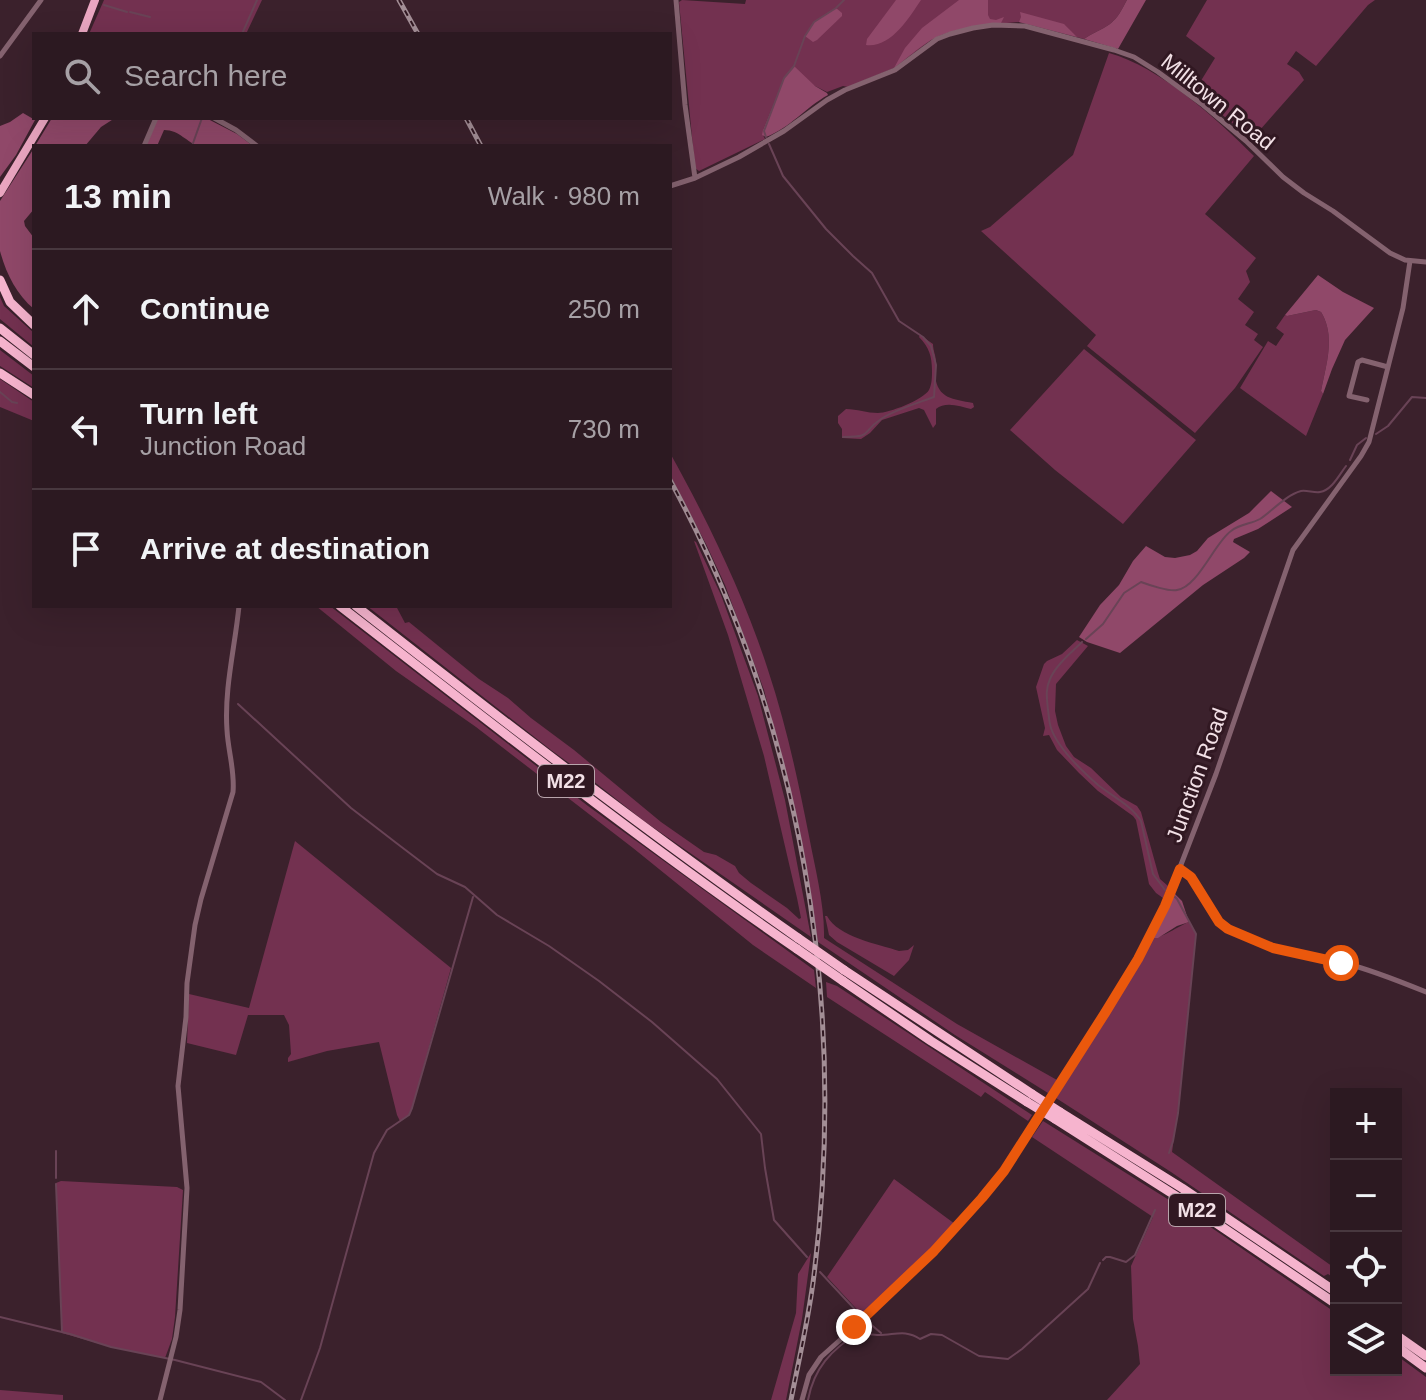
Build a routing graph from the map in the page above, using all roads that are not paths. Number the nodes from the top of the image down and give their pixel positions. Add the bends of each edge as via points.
1 (41, 0) edge
2 (95, 0) edge
3 (676, 0) edge
4 (83, 32) edge
5 (10, 42) junction
6 (0, 45) edge
7 (0, 56) edge
8 (44, 120) edge
9 (155, 120) edge
10 (218, 120) edge
11 (145, 144) edge
12 (254, 144) edge
13 (695, 178) junction
14 (672, 185) edge
15 (1, 189) edge
16 (1410, 261) junction
17 (1426, 262) edge
18 (0, 280) edge
19 (32, 323) edge
20 (0, 328) edge
21 (0, 341) edge
22 (32, 353) edge
23 (32, 365) edge
24 (1388, 367) junction
25 (0, 373) edge
26 (32, 394) edge
27 (1367, 400) dead end
28 (239, 608) edge
29 (343, 608) edge
30 (359, 608) edge
31 (1180, 869) junction
32 (798, 944) junction
33 (1426, 992) edge
34 (1058, 1116) junction
35 (1330, 1288) edge
36 (1330, 1300) edge
37 (1402, 1339) edge
38 (1402, 1350) edge
39 (1426, 1356) edge
40 (1426, 1368) edge
41 (160, 1400) edge
42 (802, 1400) edge

1 - 5 street
2 - 4 highway
3 - 13 street
5 - 6 street
5 - 7 street
8 - 15 highway
9 - 11 street
10 - 12 street
13 - 14 street, Milltown Road
13 - 16 street, Milltown Road via 767,141 836,95 895,70 937,39 983,27 1025,26 1134,57 1203,105 1304,193 1390,253
16 - 17 street, Milltown Road
16 - 24 street, Junction Road
18 - 19 highway via 10,302
20 - 22 highway
21 - 23 highway
24 - 27 street via 1357,364 1348,399
24 - 31 street, Junction Road via 1369,442 1293,550
25 - 26 highway
28 - 41 street via 227,703 234,787 195,925 187,983 178,1086 187,1188 180,1310
29 - 32 highway, M22 via 643,839
30 - 32 highway, M22
31 - 33 street via 1228,929 1273,948 1361,968
31 - 42 street, Junction Road via 1138,959 1004,1171 941,1243 816,1362
32 - 34 highway, M22, bridge
34 - 35 highway, M22 via 1182,1188
34 - 36 highway, M22
37 - 39 highway
38 - 40 highway

